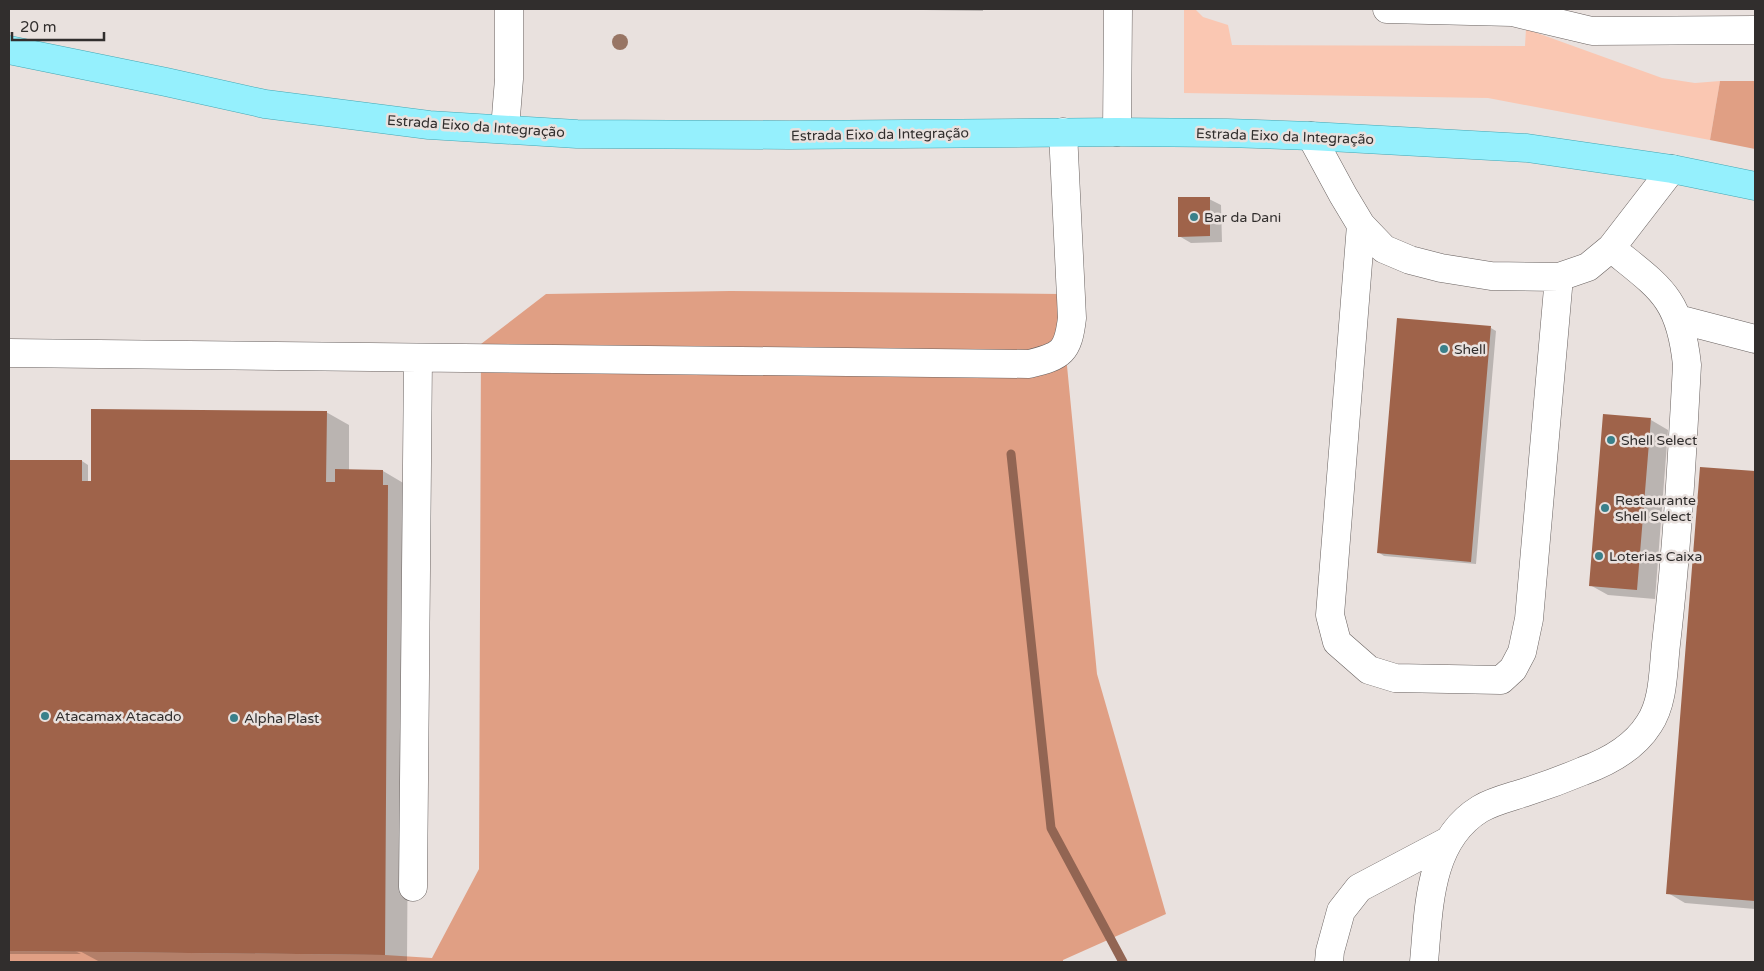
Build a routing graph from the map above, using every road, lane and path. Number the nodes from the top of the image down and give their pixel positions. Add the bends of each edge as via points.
1 (509, 9) edge
2 (1118, 9) edge
3 (1387, 9) edge
4 (1755, 30) edge
5 (9, 50) edge
6 (505, 129) junction
7 (1063, 132) junction
8 (1117, 132) junction
9 (1310, 136) junction
10 (1672, 169) junction
11 (1755, 186) edge
12 (1361, 225) junction
13 (1610, 248) junction
14 (1559, 278) junction
15 (1678, 319) junction
16 (1755, 339) edge
17 (9, 353) edge
18 (418, 358) junction
19 (1448, 841) junction
20 (413, 887) dead end
21 (1329, 962) edge
22 (1424, 962) edge

1 - 6 street
2 - 8 street
3 - 4 street via 1512,12 1592,32
5 - 6 main road, Estrada Eixo da Integração via 265,104 429,125
6 - 7 main road, Estrada Eixo da Integração via 577,134
7 - 8 main road, Estrada Eixo da Integração
7 - 18 street via 1072,318 1068,343 1063,351 1044,361 1030,364
8 - 9 main road, Estrada Eixo da Integração
9 - 10 main road, Estrada Eixo da Integração via 1527,148
9 - 12 street
10 - 11 main road, Estrada Eixo da Integração
10 - 13 street
12 - 14 street via 1384,249 1410,260 1492,276
12 - 14 street via 1330,615 1337,642 1350,655 1369,670 1395,678 1501,680 1513,669 1522,652 1528,618
13 - 14 street via 1588,267
13 - 15 street via 1661,290
15 - 16 street
15 - 19 street via 1686,365 1674,580 1660,696 1651,722 1616,756 1480,809 1462,823
17 - 18 street
18 - 20 street
19 - 21 street via 1359,888 1340,911
19 - 22 street via 1432,885

